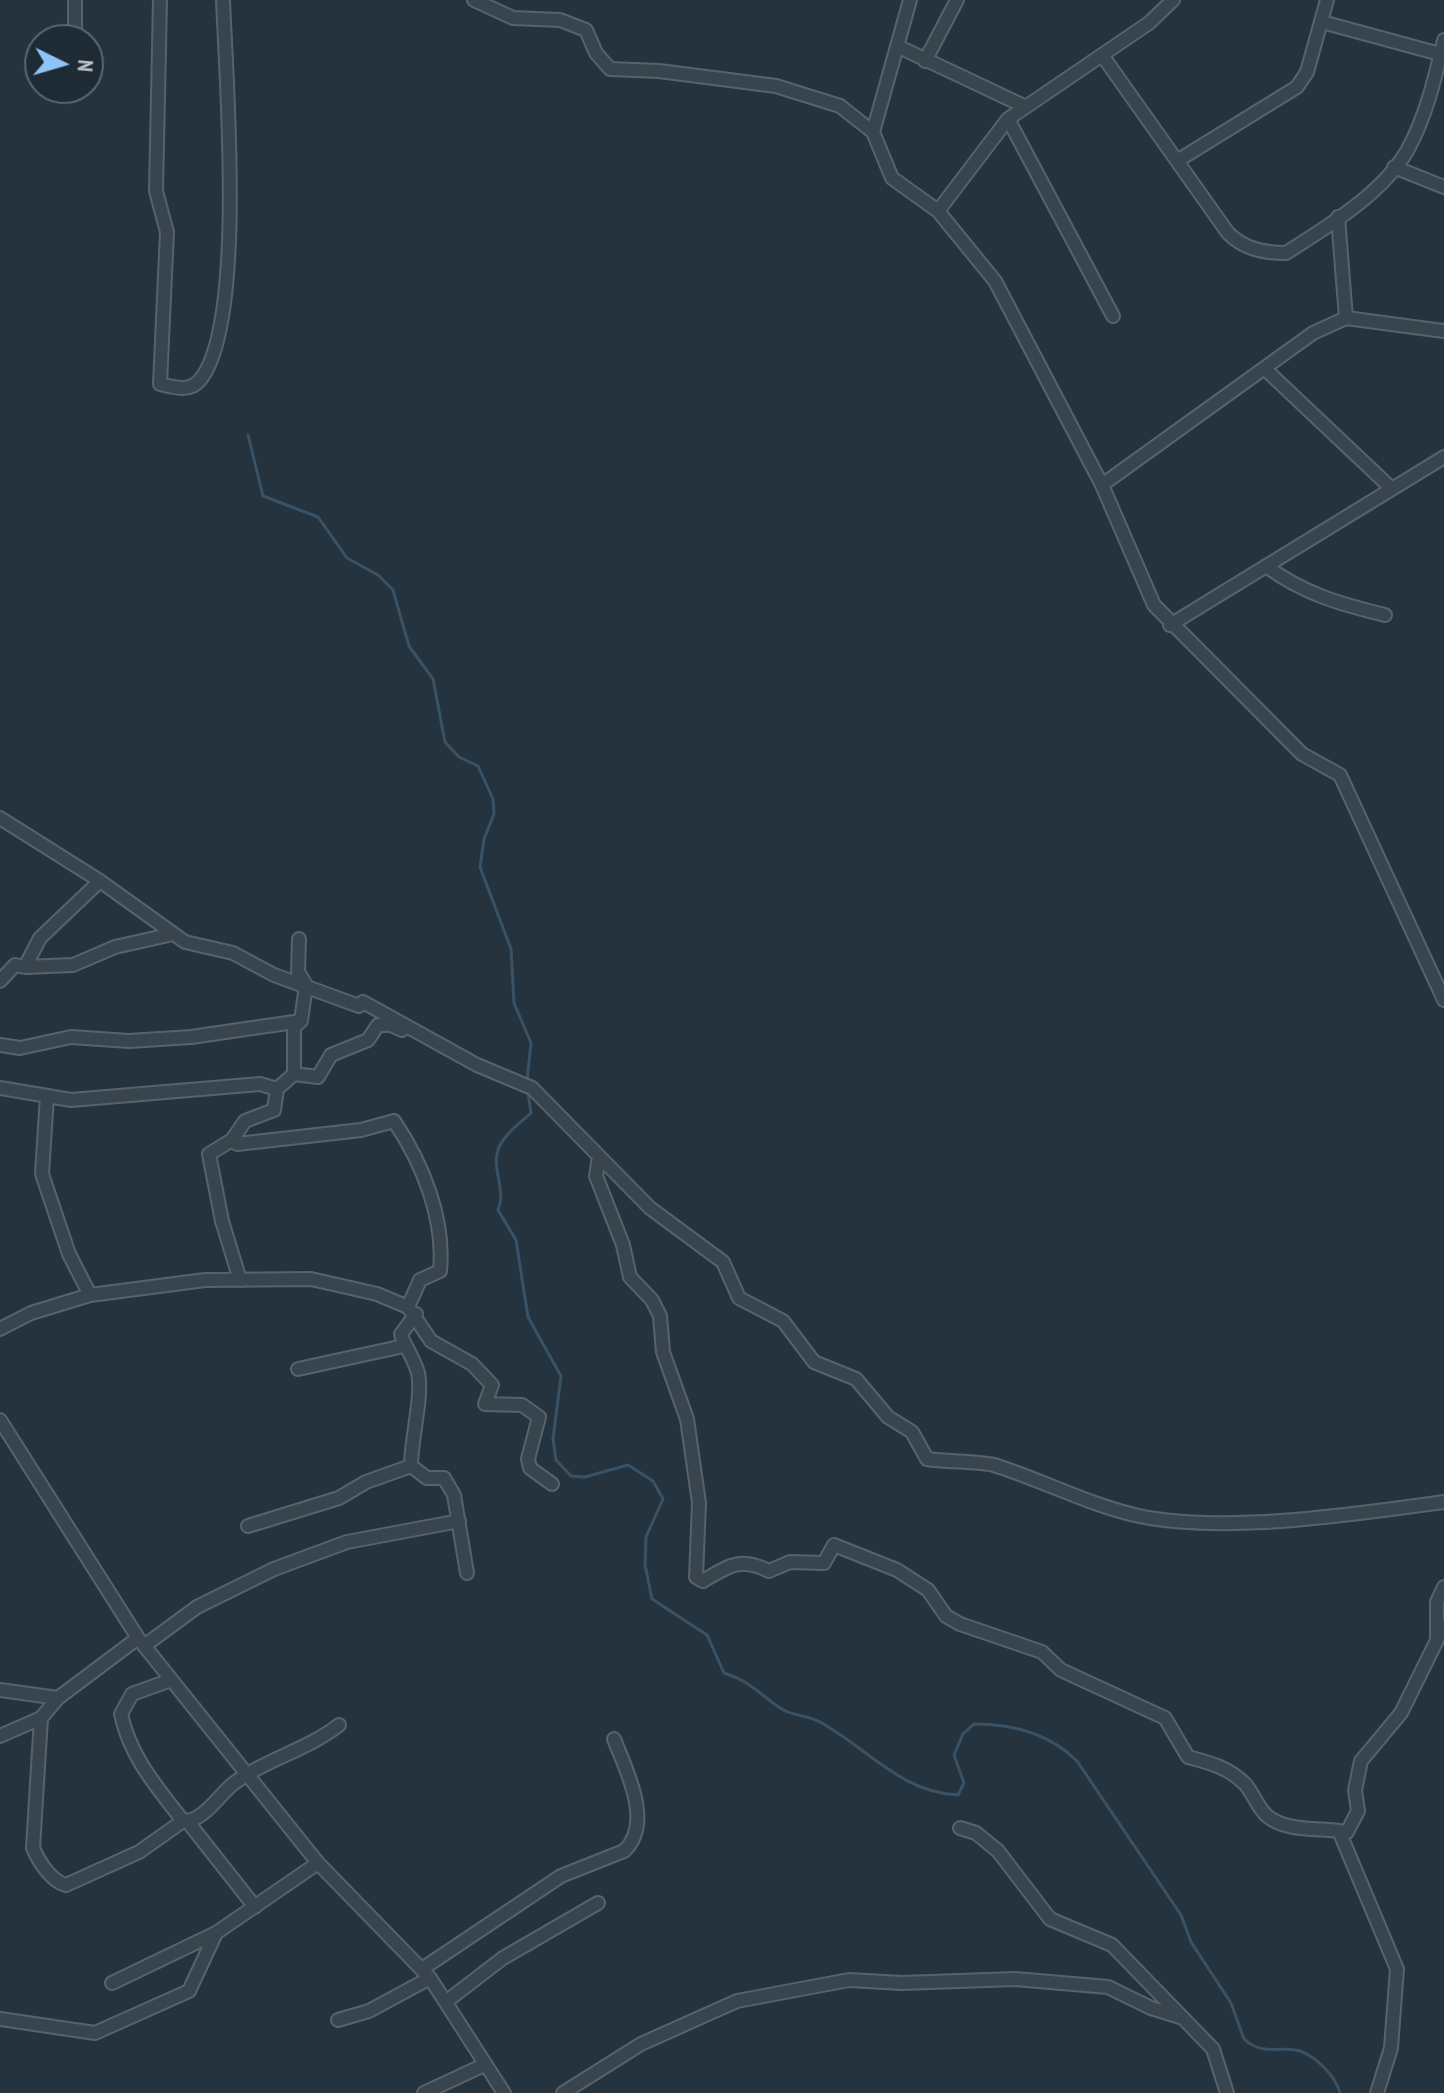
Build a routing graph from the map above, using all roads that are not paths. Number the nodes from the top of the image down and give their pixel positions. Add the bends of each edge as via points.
1 (75, 0) edge
2 (160, 0) edge
3 (223, 0) edge
4 (474, 0) edge
5 (910, 0) edge
6 (957, 0) edge
7 (1173, 0) edge
8 (1327, 0) edge
9 (1322, 22) junction
10 (75, 24) edge
11 (1444, 40) edge
12 (897, 46) junction
13 (1440, 54) junction
14 (1102, 55) junction
15 (925, 61) junction
16 (1026, 107) junction
17 (1008, 119) junction
18 (873, 132) junction
19 (1177, 161) junction
20 (1394, 167) junction
21 (1444, 187) edge
22 (938, 211) junction
23 (1338, 217) junction
24 (1113, 316) dead end
25 (1346, 318) junction
26 (1444, 331) edge
27 (1264, 368) junction
28 (1444, 457) edge
29 (1102, 485) junction
30 (1392, 489) junction
31 (1266, 566) junction
32 (1385, 615) dead end
33 (1170, 625) junction
34 (0, 818) edge
35 (100, 881) junction
36 (173, 934) junction
37 (299, 939) dead end
38 (25, 967) junction
39 (0, 981) edge
40 (306, 985) junction
41 (1444, 1000) edge
42 (301, 1021) junction
43 (431, 1039) junction
44 (0, 1045) edge
45 (294, 1074) junction
46 (0, 1088) edge
47 (277, 1089) junction
48 (47, 1096) junction
49 (232, 1140) junction
50 (599, 1157) junction
51 (240, 1280) junction
52 (90, 1295) junction
53 (412, 1310) junction
54 (0, 1329) edge
55 (401, 1334) junction
56 (298, 1369) dead end
57 (0, 1420) edge
58 (411, 1466) junction
59 (552, 1484) dead end
60 (1444, 1502) edge
61 (459, 1521) junction
62 (248, 1526) dead end
63 (467, 1573) dead end
64 (1444, 1587) edge
65 (1444, 1626) edge
66 (1437, 1639) junction
67 (141, 1642) junction
68 (171, 1680) junction
69 (0, 1690) edge
70 (58, 1698) junction
71 (41, 1718) junction
72 (339, 1725) dead end
73 (0, 1736) edge
74 (614, 1739) dead end
75 (248, 1777) junction
76 (186, 1821) junction
77 (960, 1828) dead end
78 (1339, 1831) junction
79 (318, 1863) junction
80 (598, 1903) dead end
81 (255, 1907) junction
82 (216, 1933) junction
83 (426, 1974) junction
84 (112, 1983) dead end
85 (447, 2001) junction
86 (1180, 2017) junction
87 (0, 2019) edge
88 (338, 2020) dead end
89 (484, 2065) junction
90 (424, 2093) edge
91 (504, 2093) edge
92 (563, 2093) edge
93 (1227, 2093) edge
94 (1377, 2093) edge

1 - 10 street
2 - 3 street via 156,191 167,232 160,384 184,389 199,382 223,328 230,181
4 - 18 street via 513,18 560,20 586,30 610,69 787,89 840,106
5 - 12 street
6 - 15 street
7 - 14 street
8 - 9 street
9 - 13 street
9 - 19 street via 1297,87
11 - 13 street
12 - 15 street
12 - 18 street
13 - 20 street via 1424,110
14 - 16 street
14 - 19 street
15 - 16 street
16 - 17 street
17 - 22 street
17 - 24 street
18 - 22 street via 892,178
19 - 23 street via 1239,244 1286,253
20 - 21 street
20 - 23 street
22 - 29 street via 995,281
23 - 25 street
25 - 26 street
25 - 27 street via 1313,333
27 - 29 street
27 - 30 street
28 - 30 street
29 - 33 street via 1143,587
30 - 31 street
31 - 32 street via 1291,585 1330,602
31 - 33 street
33 - 41 street via 1302,754 1340,775
34 - 35 street
35 - 36 street
35 - 38 street via 49,928
36 - 38 street via 115,947 73,965
36 - 40 street
37 - 40 street via 298,972
38 - 39 street via 15,965
40 - 42 street
40 - 43 street via 359,1006 363,1002
42 - 44 street via 191,1037 71,1037 20,1048
42 - 45 street via 294,1027
43 - 45 street via 378,1025 368,1040 331,1055 318,1077
43 - 50 street via 532,1088
45 - 47 street
46 - 48 street
47 - 48 street via 260,1084 71,1100
47 - 49 street via 274,1110 245,1121
48 - 52 street via 42,1174 69,1254
49 - 51 street via 211,1151 209,1162
49 - 53 street via 237,1144 361,1130 394,1121 419,1163 442,1243 440,1271 420,1280
50 - 60 street via 650,1208 723,1262 739,1298 783,1321 814,1362 856,1379 888,1417 912,1432 927,1459 990,1463 1138,1516 1196,1522 1358,1514
50 - 78 street via 596,1176 630,1277 660,1316 663,1352 687,1419 699,1503 696,1577 703,1581 723,1567 739,1564 755,1563 769,1571 790,1562 824,1563 834,1545 883,1562 928,1590 946,1616 960,1624 1032,1647 1061,1670 1165,1718 1188,1757 1222,1765 1276,1821 1318,1832
51 - 52 street
51 - 53 street via 311,1279 377,1294
52 - 54 street via 31,1313
53 - 55 street
53 - 59 street via 431,1341 472,1364 492,1385 485,1404 522,1405 539,1417 528,1459 530,1468
55 - 56 street via 404,1346
55 - 58 street via 418,1373
57 - 67 street
58 - 61 street via 427,1478 444,1478
58 - 62 street via 339,1498
61 - 63 street
61 - 67 street via 347,1542 274,1569
64 - 66 street via 1437,1602
65 - 66 street
66 - 78 street via 1401,1713 1361,1761 1355,1790 1358,1811 1347,1832
67 - 68 street
67 - 70 street
68 - 75 street
68 - 76 street via 132,1694 121,1714 126,1738 142,1768
69 - 70 street
70 - 71 street
71 - 73 street
71 - 76 street via 33,1848 58,1882 66,1885 139,1852
72 - 75 street
74 - 83 street via 638,1807 632,1843 544,1886 477,1927
75 - 76 street
75 - 79 street
76 - 81 street
77 - 86 street via 976,1833 998,1851 1050,1919 1112,1945
78 - 94 street via 1397,1969 1391,2048
79 - 81 street
79 - 83 street
80 - 85 street via 503,1958
81 - 82 street
82 - 84 street
82 - 87 street via 189,1991 95,2033
83 - 85 street
83 - 88 street via 369,2011
85 - 89 street
86 - 92 street via 1108,1987 1015,1979 849,1980 737,2001 641,2044
86 - 93 street via 1213,2049
89 - 90 street
89 - 91 street

